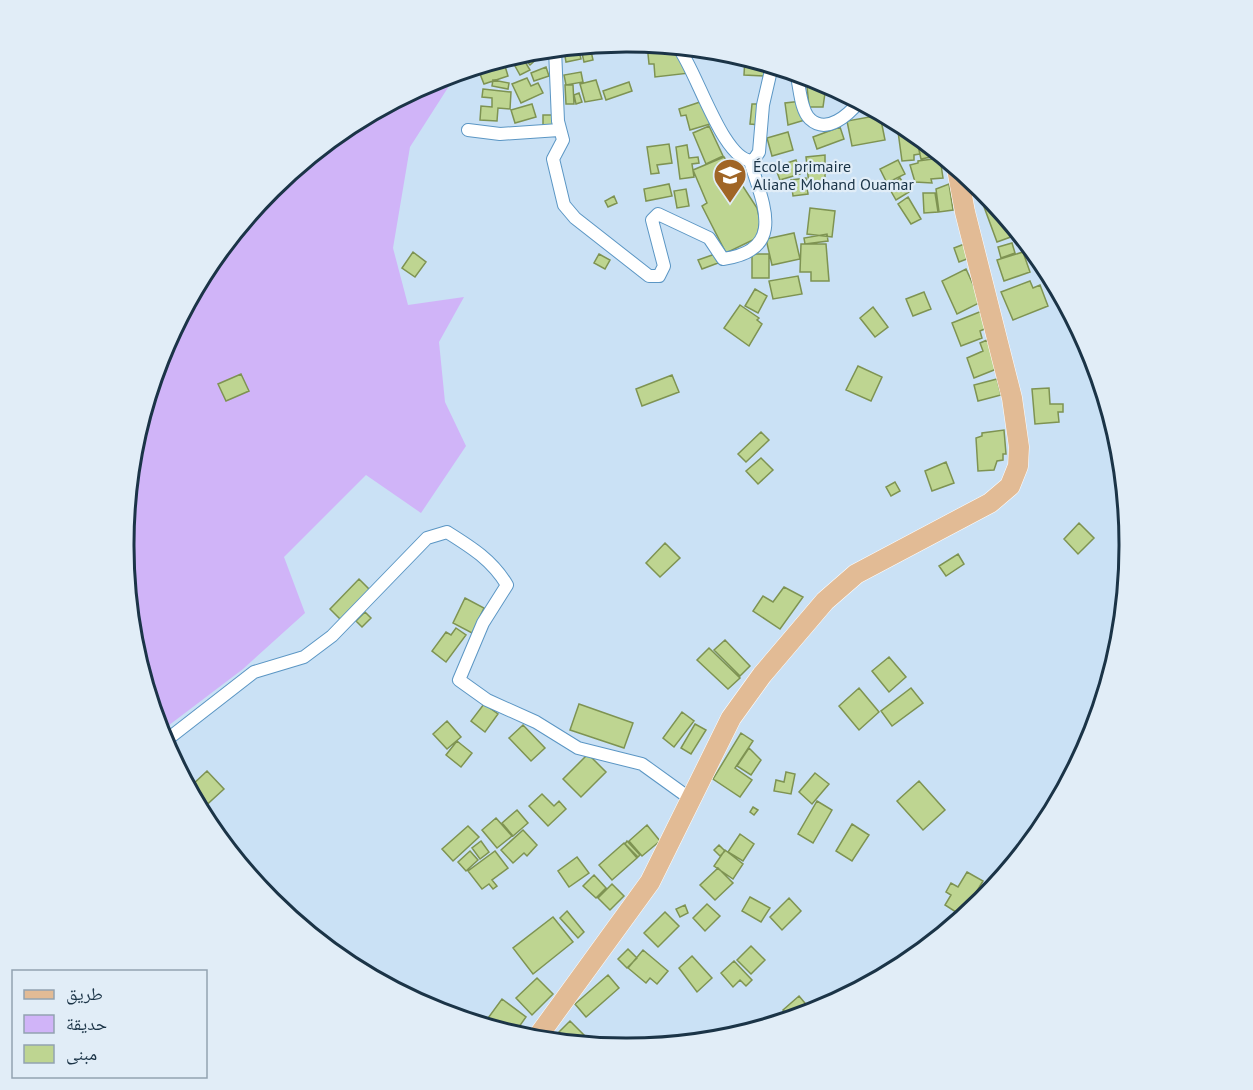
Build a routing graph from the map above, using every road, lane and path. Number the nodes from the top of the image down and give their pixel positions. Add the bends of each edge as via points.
1 (685, 56) edge
2 (555, 58) edge
3 (770, 74) edge
4 (798, 84) edge
5 (854, 108) edge
6 (468, 130) dead end
7 (559, 130) junction
8 (750, 161) junction
9 (960, 183) edge
10 (172, 736) edge
11 (692, 800) junction
12 (543, 1030) edge

1 - 8 street via 726,141 738,157
2 - 7 street
3 - 8 street via 759,152
4 - 5 street via 810,119 820,124 833,123
6 - 7 street via 500,134
7 - 8 street via 563,140 553,159 564,205 583,225 649,276 659,276 664,266 652,220 658,214 709,238 723,259 760,245 765,212
9 - 11 main road via 1012,398 1019,447 1018,466 1010,486 990,503 856,573 825,601 731,718
10 - 11 street via 254,672 304,657 332,636 427,538 447,532 497,568 507,585 483,622 459,680 487,700 536,722 578,748 642,764
11 - 12 main road via 650,882

